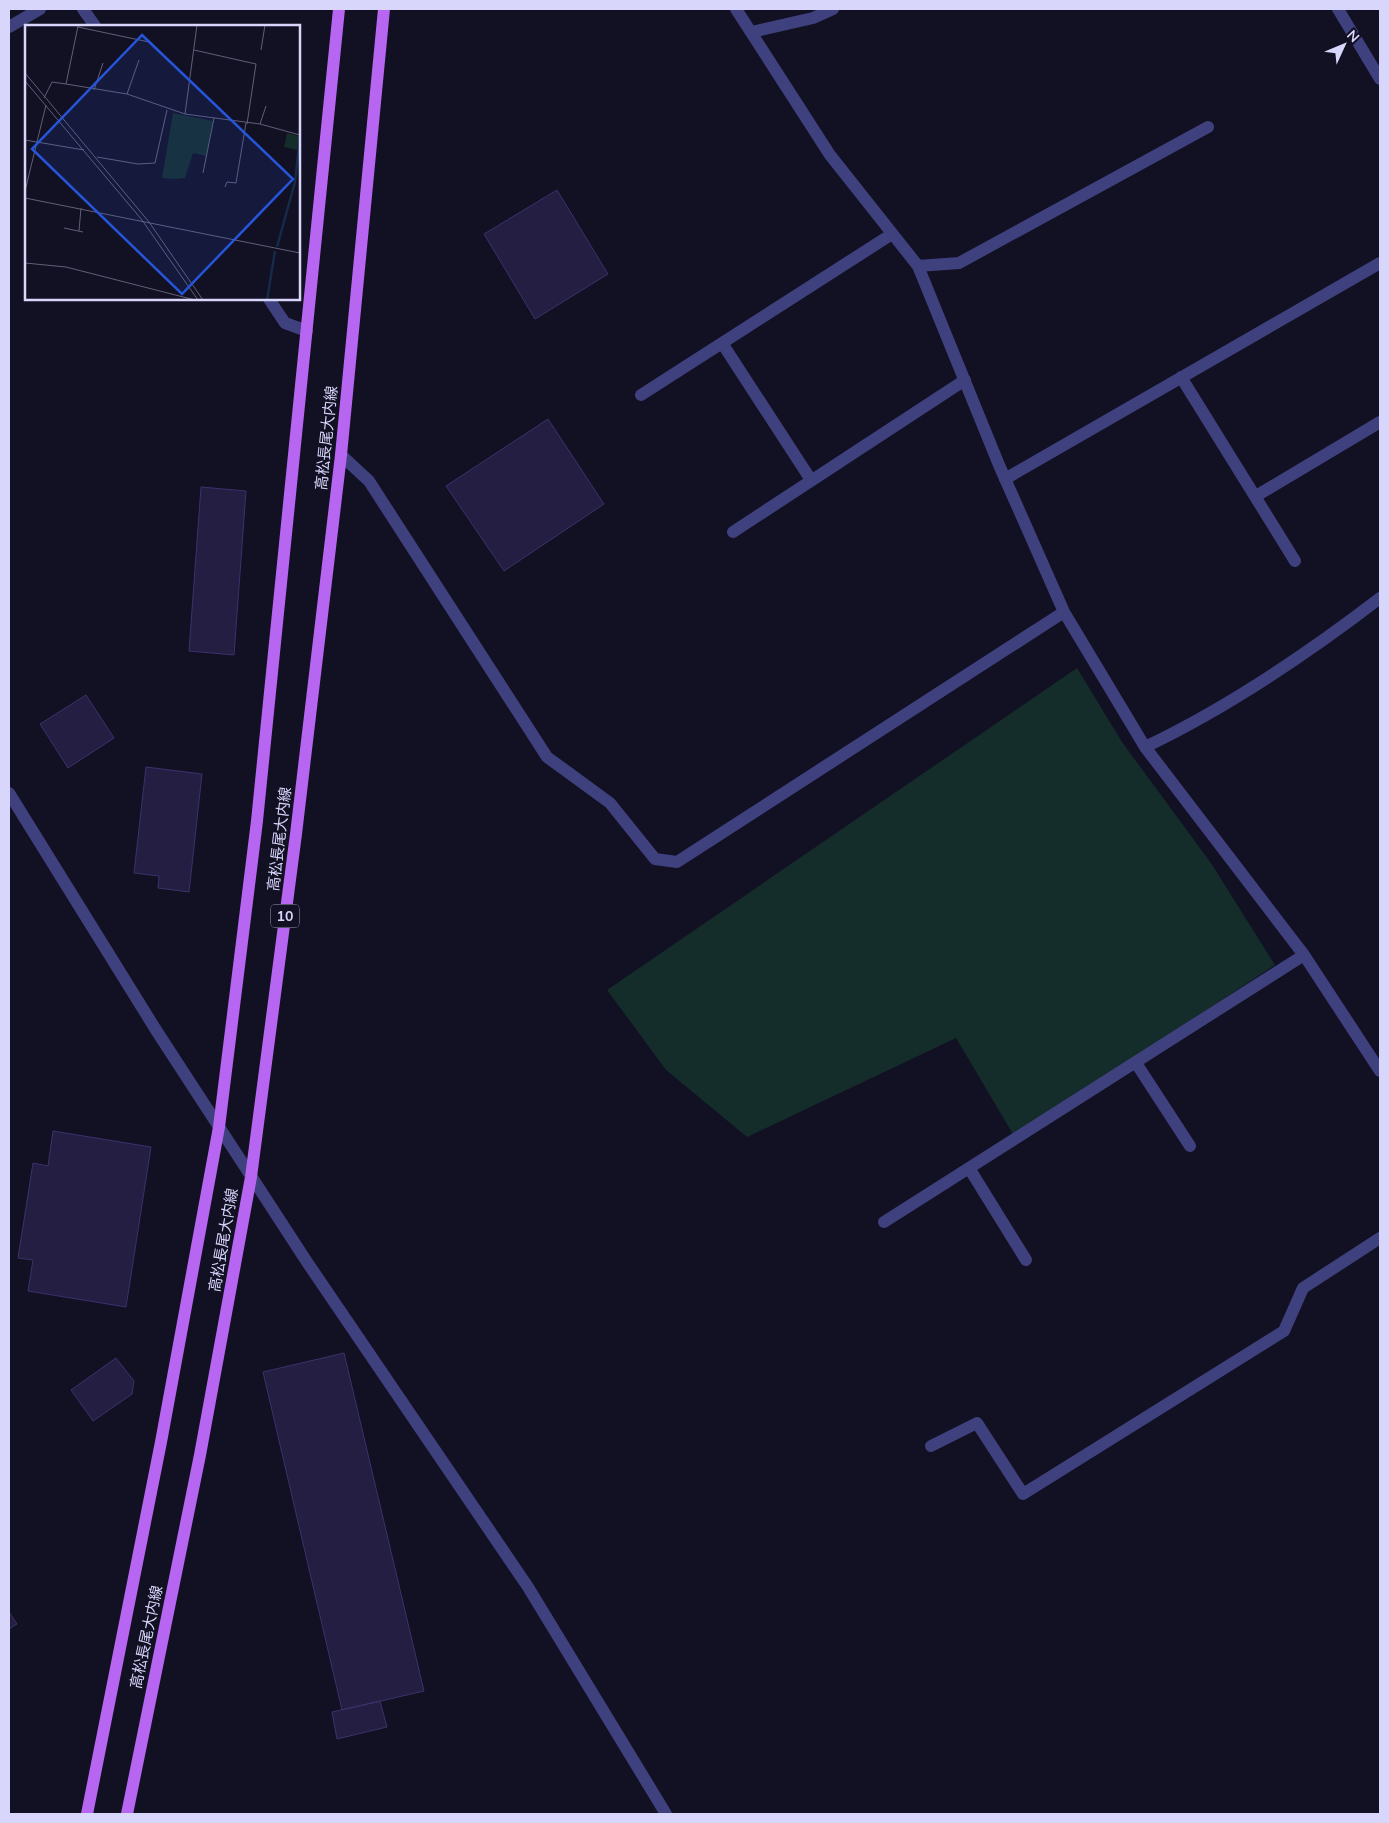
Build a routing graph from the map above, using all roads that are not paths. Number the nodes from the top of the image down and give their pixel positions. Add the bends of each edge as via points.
1 (40, 9) edge
2 (83, 9) edge
3 (339, 9) edge
4 (384, 9) edge
5 (736, 9) edge
6 (833, 9) edge
7 (1338, 9) edge
8 (94, 25) edge
9 (9, 27) edge
10 (752, 32) junction
11 (1380, 79) edge
12 (1208, 127) dead end
13 (892, 234) junction
14 (1380, 263) edge
15 (918, 266) junction
16 (270, 300) edge
17 (307, 330) junction
18 (722, 343) junction
19 (1181, 377) junction
20 (964, 380) junction
21 (642, 396) dead end
22 (1380, 422) edge
23 (341, 455) junction
24 (1005, 479) junction
25 (811, 480) junction
26 (1256, 496) junction
27 (733, 532) dead end
28 (1295, 561) dead end
29 (1380, 598) edge
30 (1064, 612) junction
31 (1145, 747) junction
32 (9, 793) edge
33 (1304, 955) junction
34 (1136, 1063) junction
35 (1380, 1071) edge
36 (219, 1127) junction
37 (1190, 1146) dead end
38 (969, 1168) junction
39 (251, 1177) junction
40 (884, 1222) dead end
41 (1380, 1238) edge
42 (1026, 1260) dead end
43 (931, 1446) dead end
44 (87, 1814) edge
45 (127, 1814) edge
46 (666, 1814) edge

1 - 9 street
2 - 8 street
3 - 17 main road, 高松長尾大内線
4 - 23 main road, 高松長尾大内線 / 10
5 - 10 street
6 - 10 street via 813,18
7 - 11 street
10 - 13 street via 830,155
12 - 15 street via 959,263
13 - 15 street
13 - 18 street
14 - 19 street
15 - 20 street
16 - 17 street via 285,323
17 - 36 main road, 高松長尾大内線 via 257,821
18 - 21 street
18 - 25 street
19 - 24 street
19 - 26 street
20 - 24 street
20 - 25 street
22 - 26 street
23 - 30 street via 369,480 547,757 610,803 655,859 677,862
23 - 39 main road, 高松長尾大内線 / 10
24 - 30 street
25 - 27 street
26 - 28 street
29 - 31 street via 1316,647 1185,728
30 - 31 street
31 - 33 street
32 - 36 street
33 - 34 street
33 - 35 street
34 - 37 street
34 - 38 street
36 - 39 street
36 - 44 main road, 高松長尾大内線
38 - 40 street
38 - 42 street
39 - 45 main road, 高松長尾大内線 / 10 via 200,1455
39 - 46 street via 528,1587
41 - 43 street via 1303,1288 1284,1331 1023,1494 977,1423

